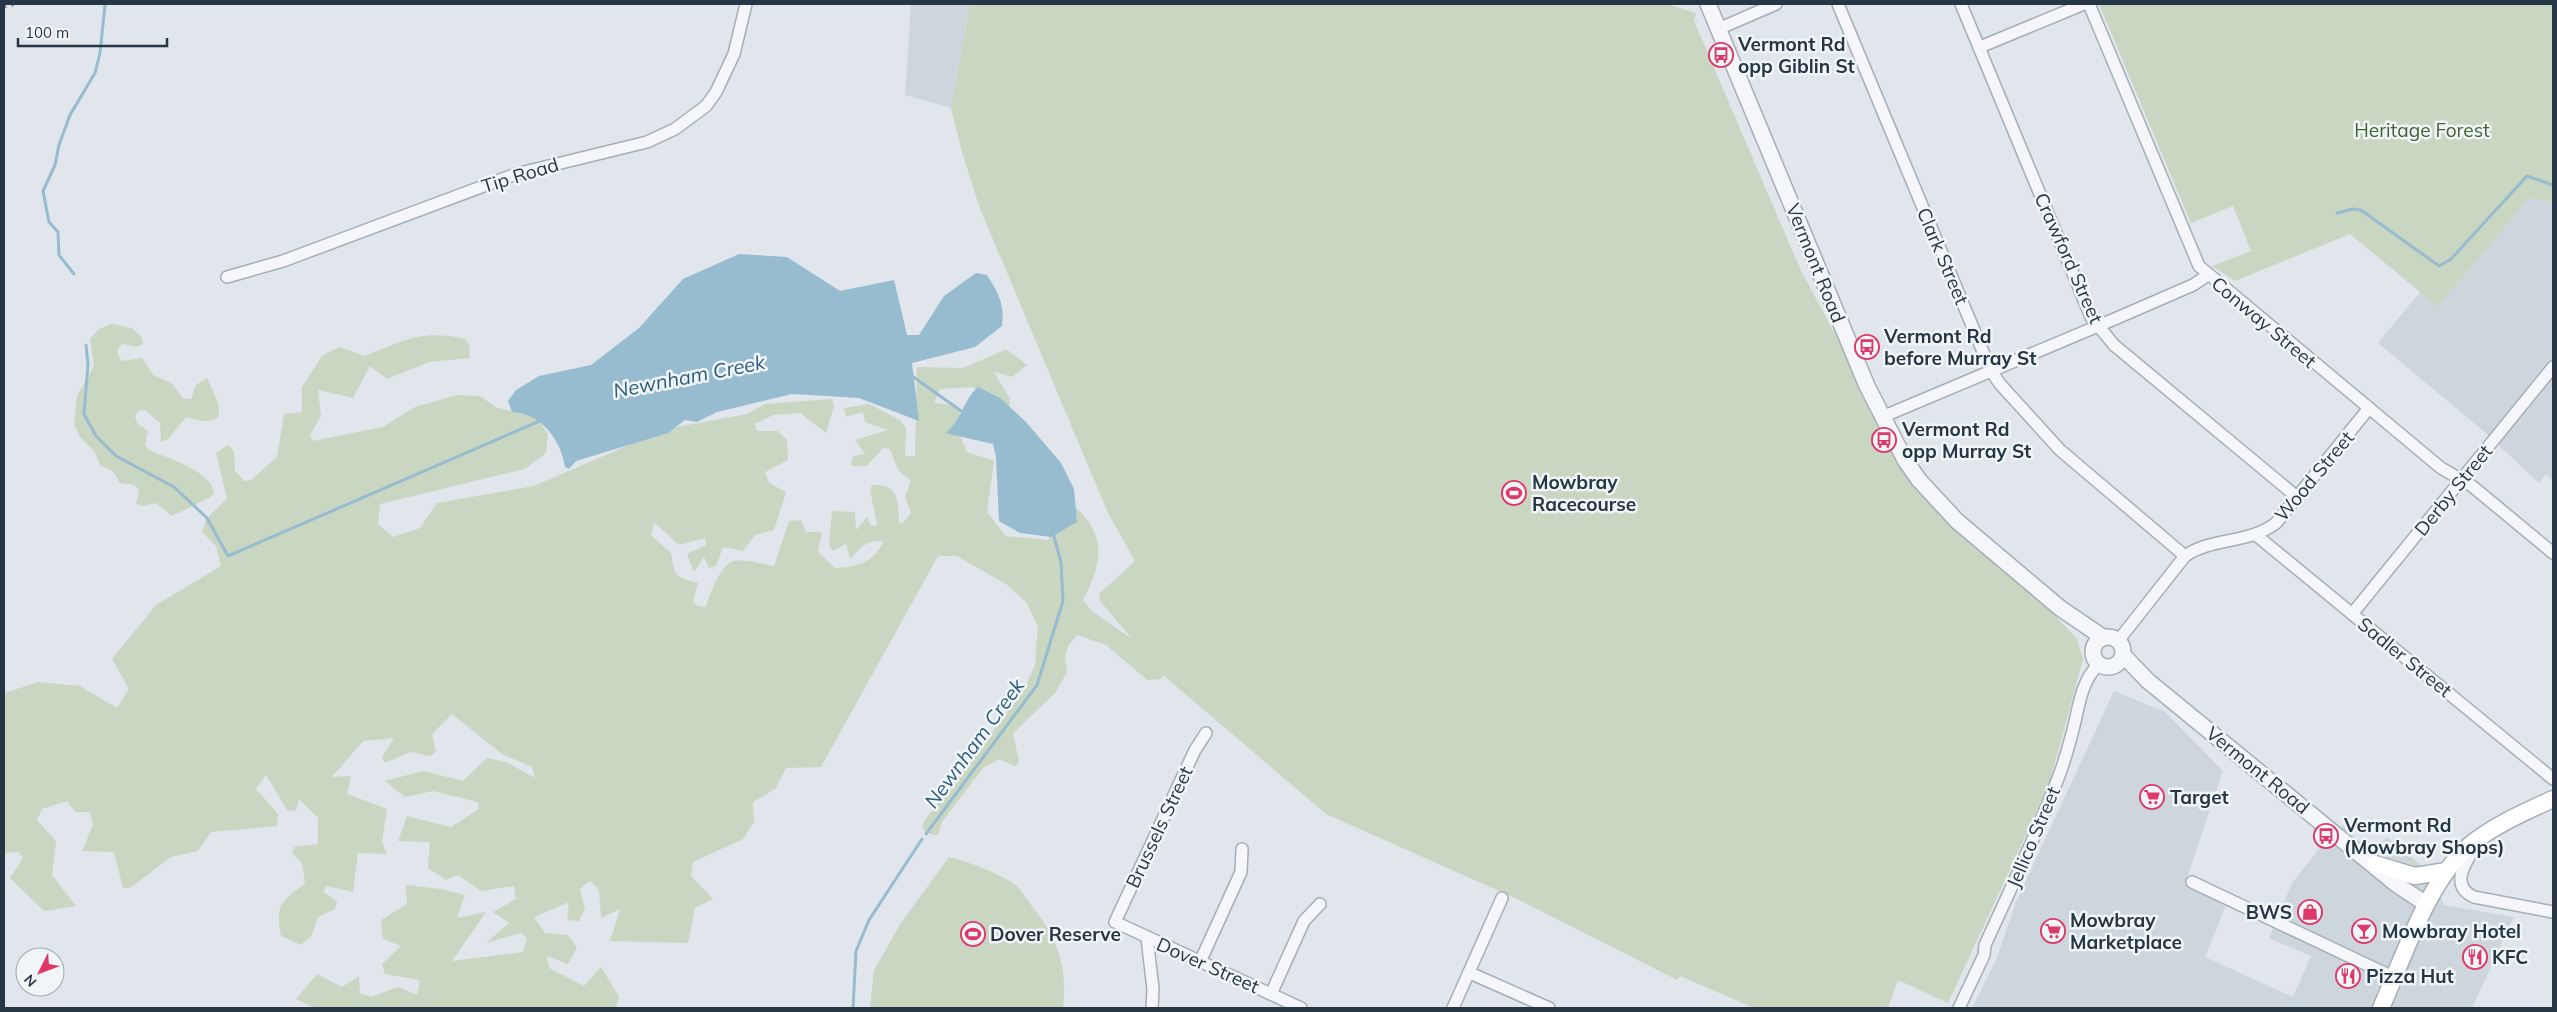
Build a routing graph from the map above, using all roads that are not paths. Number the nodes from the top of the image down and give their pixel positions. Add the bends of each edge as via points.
1 (746, 4) edge
2 (1708, 4) edge
3 (1776, 4) edge
4 (1838, 4) edge
5 (1961, 4) edge
6 (2084, 4) edge
7 (2089, 4) edge
8 (1718, 29) junction
9 (1980, 47) junction
10 (2208, 275) junction
11 (226, 277) dead end
12 (2097, 326) junction
13 (2553, 367) edge
14 (1991, 371) junction
15 (2369, 408) junction
16 (1882, 417) junction
17 (2461, 480) junction
18 (2297, 496) junction
19 (2256, 535) junction
20 (2553, 553) edge
21 (2185, 556) junction
22 (2352, 614) junction
23 (2110, 645) junction
24 (2105, 665) junction
25 (2148, 681) junction
26 (1206, 733) dead end
27 (2553, 779) edge
28 (2553, 799) edge
29 (2481, 837) junction
30 (1242, 849) dead end
31 (2371, 862) junction
32 (2446, 871) junction
33 (2192, 882) dead end
34 (1502, 898) dead end
35 (2428, 900) junction
36 (1320, 904) dead end
37 (2553, 912) edge
38 (1115, 922) joint
39 (1147, 938) junction
40 (1200, 962) junction
41 (1470, 972) junction
42 (2395, 978) junction
43 (1271, 994) junction
44 (1283, 1005) edge
45 (1152, 1008) edge
46 (1301, 1008) edge
47 (1452, 1008) edge
48 (1549, 1008) edge
49 (1958, 1008) edge
50 (2382, 1008) edge

1 - 11 street, Tip Road via 734,54 716,92 706,106 675,129 647,142 507,177 283,261
2 - 8 street, Vermont Road
3 - 8 street
4 - 14 street, Clark Street
5 - 9 street, Crawford Street
6 - 9 street
7 - 10 street, Conway Street via 2192,252
8 - 16 street, Vermont Road
9 - 12 street, Crawford Street via 2086,307
10 - 12 street via 2193,285
10 - 15 street, Conway Street
12 - 14 street
12 - 18 street, Crawford Street via 2114,345
13 - 17 street, Derby Street
14 - 16 street
14 - 21 street, Clark Street via 2060,450
15 - 17 street, Conway Street via 2440,468
15 - 18 street, Wood Street
16 - 23 street, Vermont Road via 1905,460 1957,521 2060,608
17 - 20 street, Conway Street
17 - 22 street, Derby Street
18 - 19 street, Wood Street via 2276,523
19 - 21 street, Wood Street via 2199,548
19 - 22 street, Sadler Street
21 - 23 street, Wood Street
22 - 27 street, Sadler Street
23 - 24 street via 2094,656
23 - 24 street via 2120,661
23 - 25 street, Vermont Road
24 - 25 street, Vermont Road
24 - 49 street, Jellico Street via 2092,670 2081,693 2072,737 2059,774 1985,945 1984,955
25 - 31 street, Vermont Road
26 - 38 street, Brussels Street via 1195,750
28 - 29 main road
29 - 32 main road
29 - 37 street via 2462,870 2460,881 2470,895
30 - 40 street via 1241,872
31 - 32 main road via 2415,876
31 - 35 street, Vermont Road via 2396,884
32 - 35 main road
33 - 42 street
34 - 41 street
35 - 42 main road
36 - 43 street via 1304,922
38 - 39 street, Dover Street
39 - 40 street, Dover Street
39 - 45 street
40 - 43 street, Dover Street
41 - 47 street
41 - 48 street
42 - 50 main road
43 - 44 street, Dover Street
44 - 46 street, Dover Street

